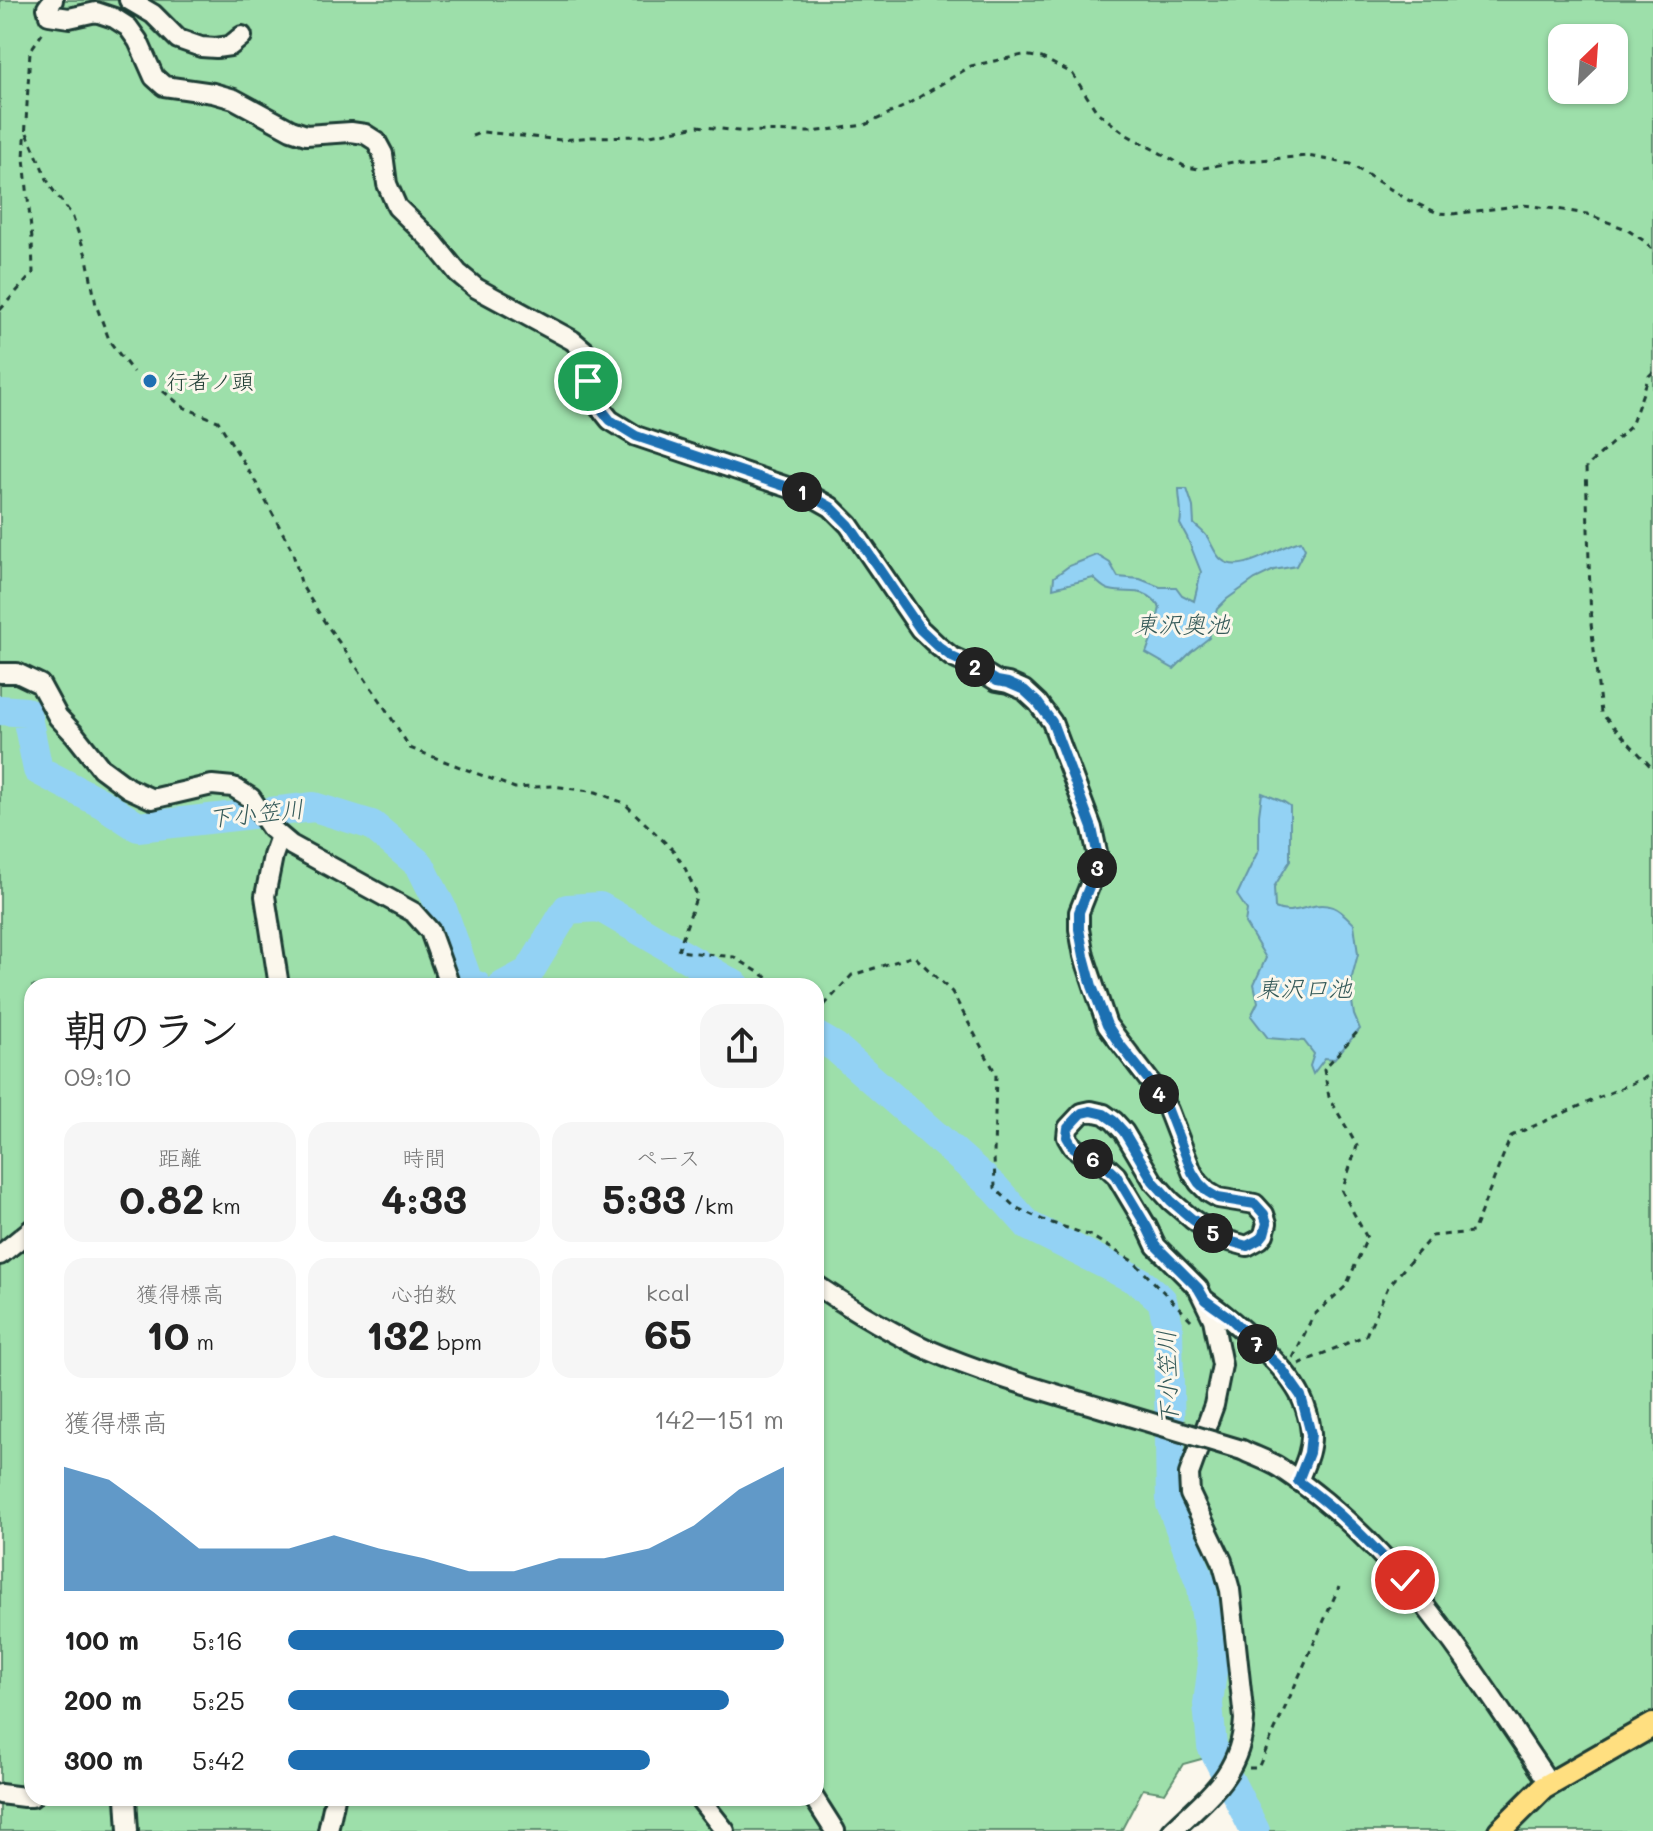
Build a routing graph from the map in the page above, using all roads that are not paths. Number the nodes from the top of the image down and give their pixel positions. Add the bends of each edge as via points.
1 (129, 0) edge
2 (54, 8) edge
3 (242, 36) dead end
4 (0, 673) edge
5 (280, 836) junction
6 (278, 978) edge
7 (447, 978) edge
8 (24, 1236) edge
9 (0, 1255) edge
10 (824, 1290) edge
11 (1205, 1300) junction
12 (1298, 1481) junction
13 (1653, 1725) edge
14 (1550, 1784) junction
15 (0, 1794) edge
16 (24, 1796) edge
17 (126, 1806) edge
18 (333, 1806) edge
19 (705, 1806) edge
20 (819, 1806) edge
21 (128, 1831) edge
22 (328, 1831) edge
23 (725, 1831) edge
24 (835, 1831) edge
25 (1172, 1831) edge
26 (1500, 1831) edge

1 - 3 street via 178,39 201,47 230,46
2 - 11 street via 69,18 96,12 128,27 164,86 234,99 306,135 351,132 376,141 397,207 476,288 585,351 594,400 610,420 636,436 808,494 831,507 920,629 952,657 1024,690 1038,703 1052,722 1092,828 1097,867 1079,912 1079,929 1107,1025 1163,1101 1199,1183 1218,1198 1255,1204 1267,1223 1264,1234 1247,1246 1192,1219 1153,1181 1124,1132 1104,1114 1082,1113 1067,1137 1073,1147 1116,1175 1156,1246
4 - 5 street via 17,673 40,684 58,717 101,768 128,788 152,799 212,785 233,787 251,798
5 - 6 street via 265,896
5 - 7 street via 413,912 430,931
8 - 9 street
10 - 12 street, bridge via 927,1349 989,1374 1242,1450
11 - 12 street via 1282,1369 1301,1396 1311,1434
11 - 25 street via 1222,1365 1189,1474 1190,1494 1230,1590 1243,1740 1217,1787
12 - 14 street via 1358,1530 1405,1580 1443,1626
13 - 14 main road
14 - 26 main road
15 - 16 street
17 - 21 street
18 - 22 street
19 - 23 street
20 - 24 street

